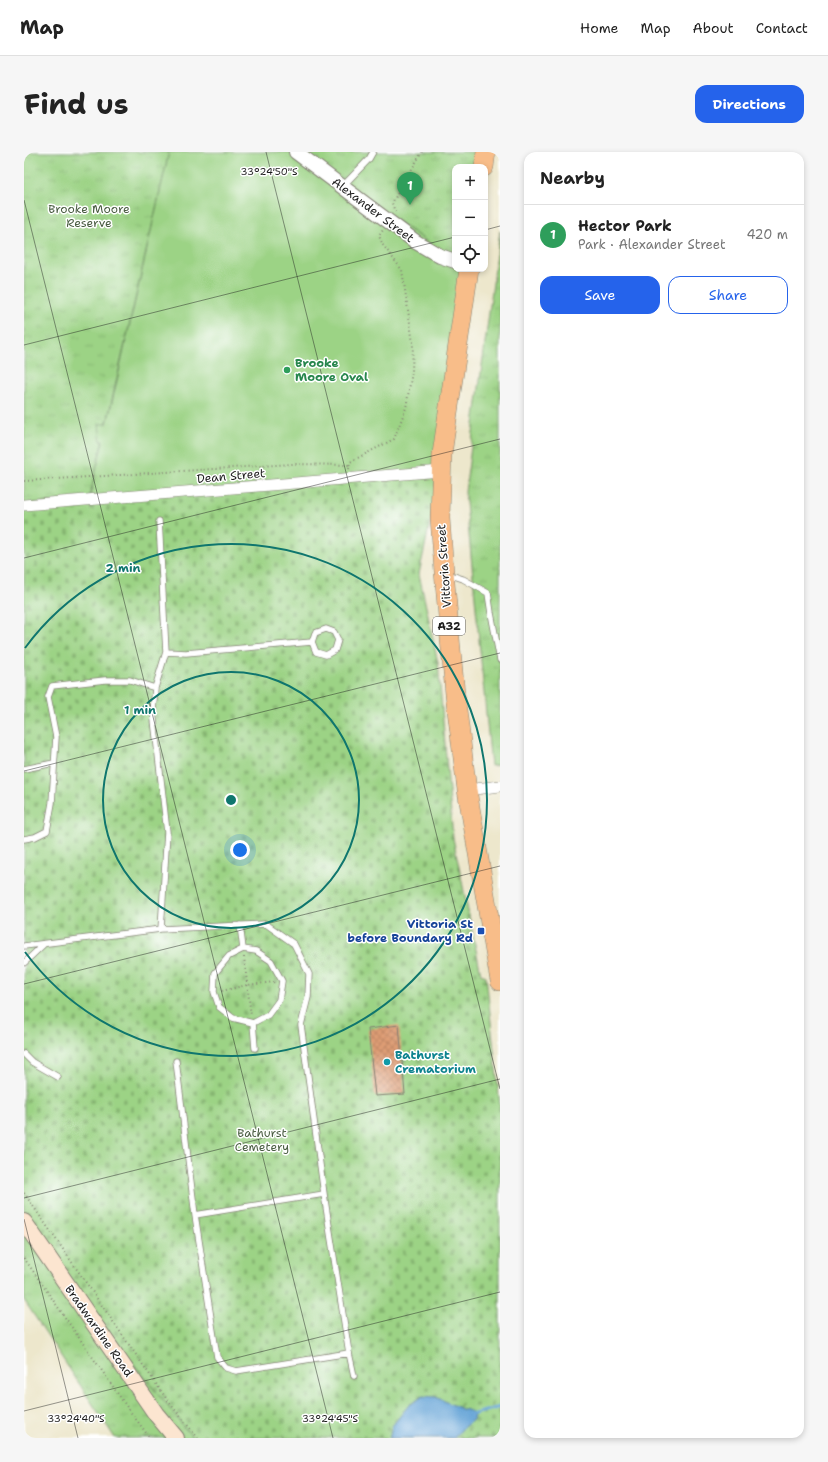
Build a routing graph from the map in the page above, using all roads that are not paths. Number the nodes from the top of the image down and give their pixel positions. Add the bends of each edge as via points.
1 (296, 152) edge
2 (373, 152) edge
3 (486, 152) edge
4 (484, 164) edge
5 (342, 187) junction
6 (452, 260) edge
7 (469, 272) edge
8 (441, 471) junction
9 (24, 505) edge
10 (159, 521) dead end
11 (444, 572) junction
12 (312, 642) junction
13 (166, 652) junction
14 (500, 660) edge
15 (156, 688) junction
16 (54, 763) junction
17 (24, 769) edge
18 (500, 786) edge
19 (467, 790) junction
20 (24, 839) edge
21 (240, 925) junction
22 (161, 929) junction
23 (44, 944) junction
24 (24, 946) edge
25 (243, 950) junction
26 (24, 963) edge
27 (500, 981) edge
28 (252, 1023) junction
29 (255, 1048) dead end
30 (24, 1054) edge
31 (176, 1061) dead end
32 (58, 1077) dead end
33 (324, 1194) junction
34 (195, 1215) junction
35 (24, 1222) edge
36 (349, 1353) junction
37 (354, 1376) dead end
38 (176, 1438) edge

1 - 5 street, Alexander Street
2 - 5 lane
3 - 4 highway
5 - 6 street, Alexander Street via 416,242
7 - 8 highway, Vittoria Street / A32
8 - 9 street, Dean Street
8 - 11 highway, Vittoria Street / A32 via 440,518
10 - 13 lane
11 - 14 lane via 488,592
11 - 19 highway, Vittoria Street / A32
12 - 12 lane via 315,633 326,628 334,632 338,640 336,650 326,655 316,652
12 - 13 lane via 186,653
13 - 15 lane
15 - 16 lane via 130,680 52,686 48,697 56,737
15 - 22 lane via 153,711 167,832
16 - 17 lane
16 - 20 lane via 52,803 47,831
18 - 19 street
19 - 27 highway, Vittoria Street / A32
21 - 22 lane
21 - 25 lane
21 - 33 lane via 266,924 294,944 309,974 308,997 302,1025
22 - 23 lane
23 - 24 lane
23 - 26 lane
25 - 28 lane via 229,956 215,973 214,992 219,1007 233,1018
25 - 28 lane via 256,951 271,961 282,981 279,1000 268,1015
28 - 29 lane
30 - 32 lane via 32,1062
31 - 34 lane
33 - 34 lane
33 - 36 lane
34 - 36 lane via 217,1358 226,1368 236,1371
35 - 38 main road, Bradwardine Road via 156,1414
36 - 37 lane

